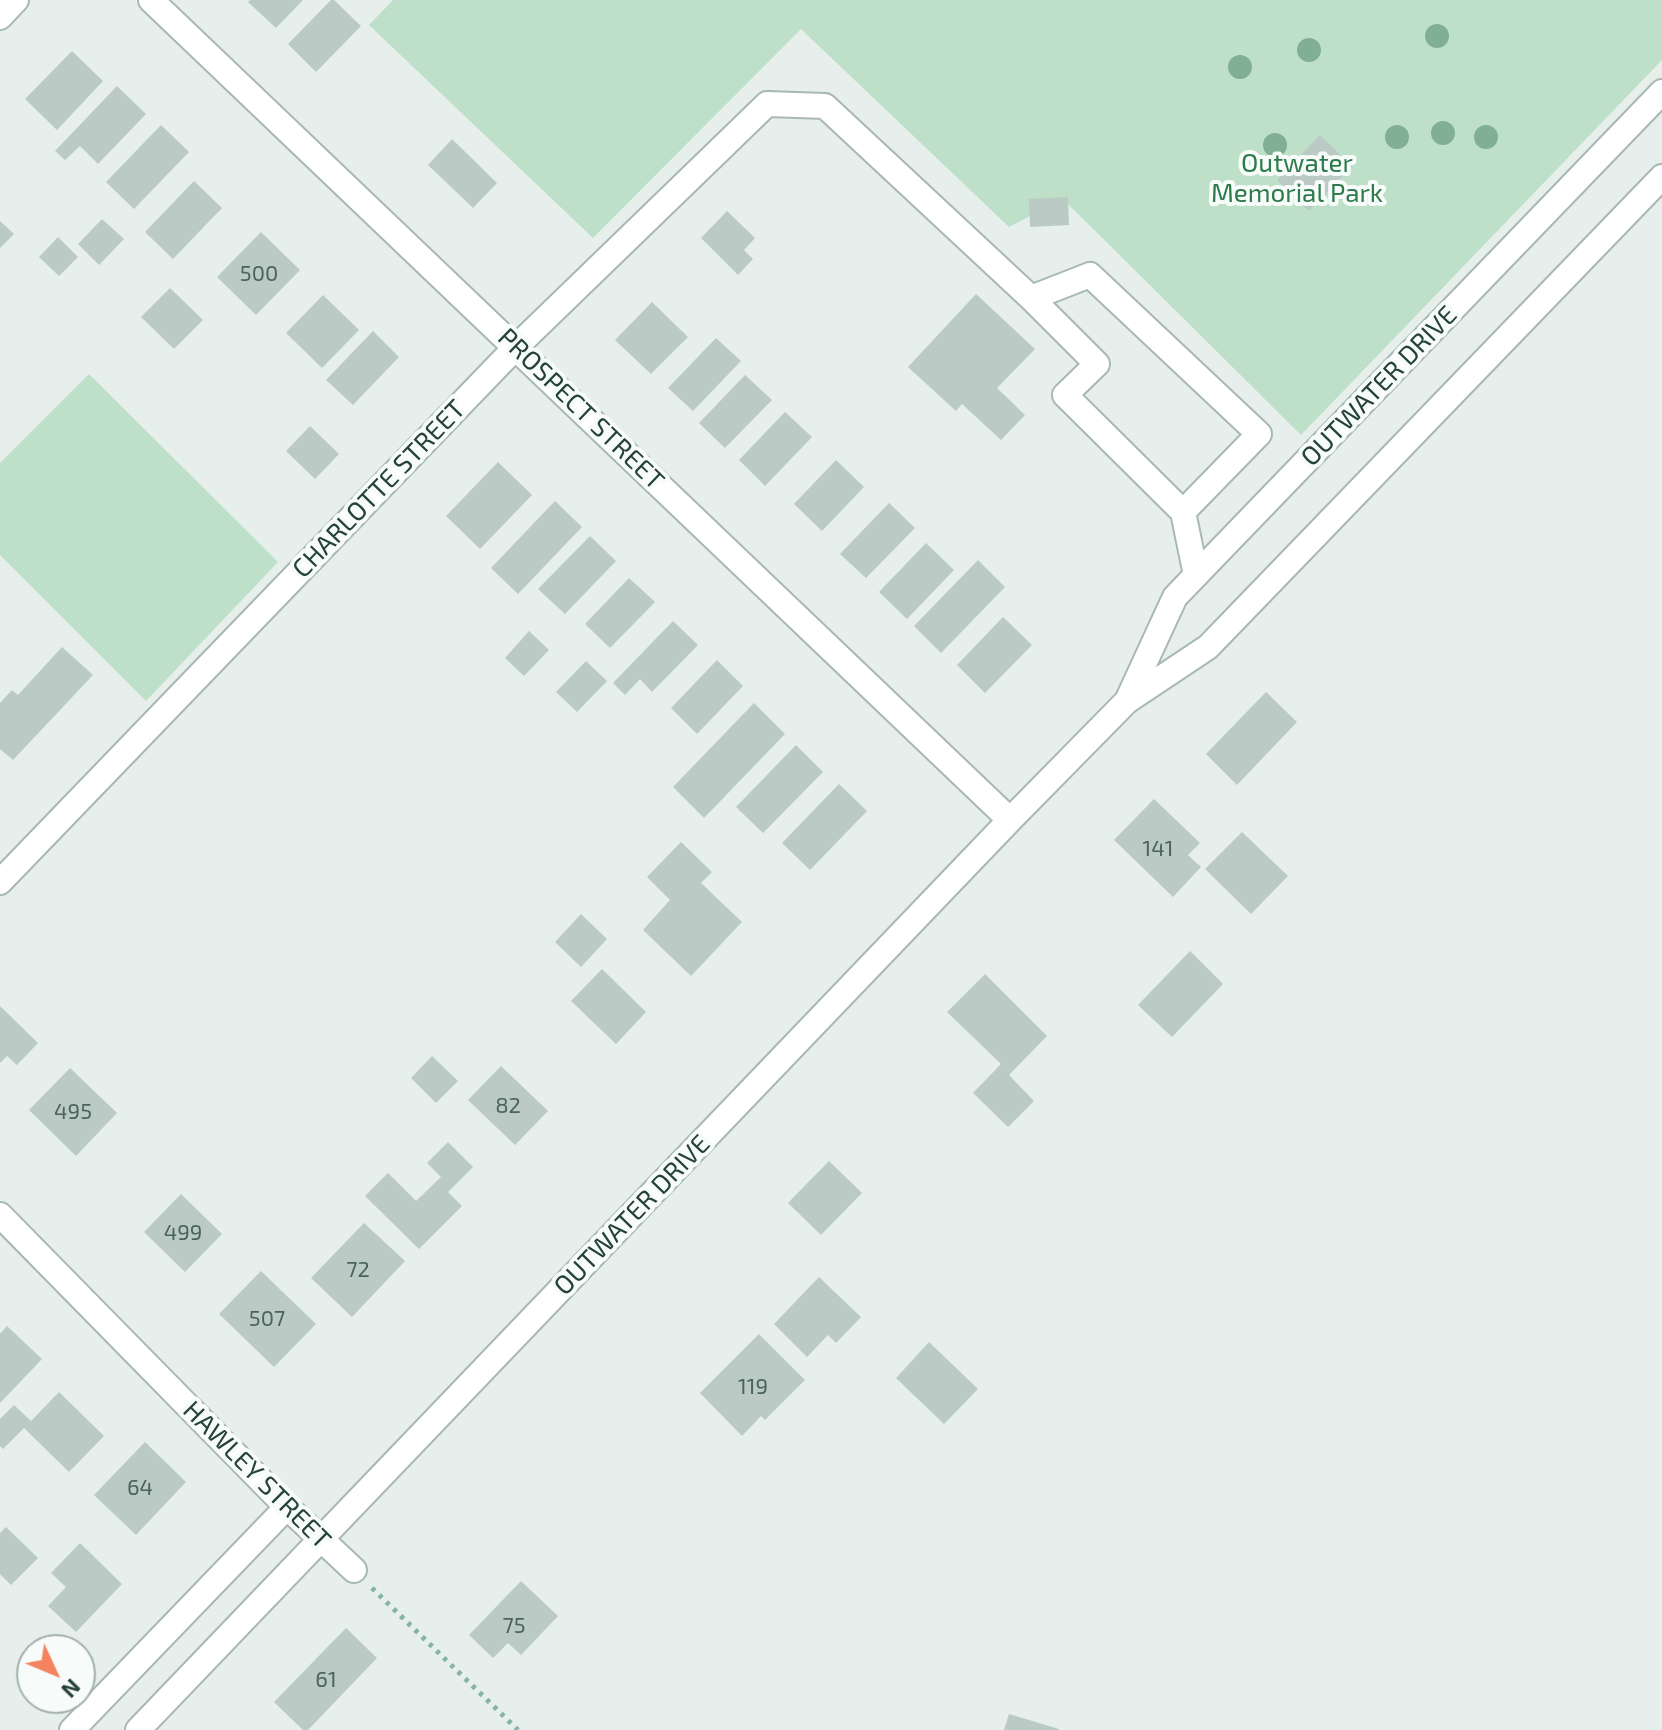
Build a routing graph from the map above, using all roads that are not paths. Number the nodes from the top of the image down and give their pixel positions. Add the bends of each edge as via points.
1 (16, 0) edge
2 (151, 0) edge
3 (0, 17) edge
4 (1662, 92) edge
5 (1662, 177) edge
6 (1031, 298) junction
7 (516, 347) junction
8 (1183, 512) junction
9 (1196, 575) junction
10 (1127, 701) junction
11 (1010, 820) junction
12 (0, 882) edge
13 (0, 1215) edge
14 (287, 1507) junction
15 (322, 1539) junction
16 (354, 1570) road end
17 (72, 1730) edge
18 (138, 1730) edge

1 - 3 street
2 - 7 street, PROSPECT STREET
4 - 9 street, OUTWATER DRIVE
5 - 10 street, OUTWATER DRIVE via 1208,647
6 - 7 street, CHARLOTTE STREET via 825,106 767,104
6 - 8 street via 1097,364 1065,395
6 - 8 street via 1090,275 1259,434
7 - 11 street, PROSPECT STREET
7 - 12 street, CHARLOTTE STREET
8 - 9 street
9 - 10 street, OUTWATER DRIVE via 1175,597
10 - 11 street, OUTWATER DRIVE
11 - 15 street, OUTWATER DRIVE
13 - 14 street, HAWLEY STREET
14 - 15 street, HAWLEY STREET
14 - 17 street
15 - 16 street, HAWLEY STREET
15 - 18 street, OUTWATER DRIVE

